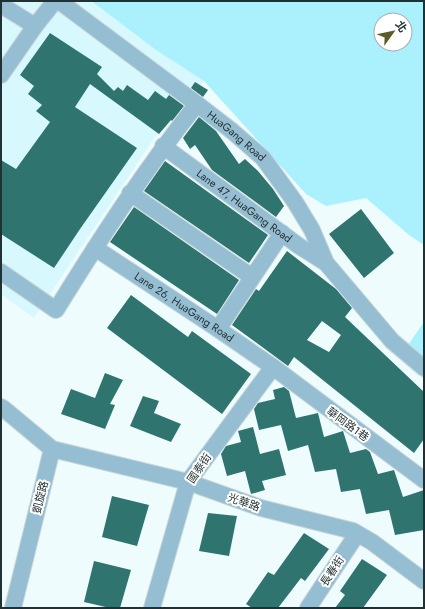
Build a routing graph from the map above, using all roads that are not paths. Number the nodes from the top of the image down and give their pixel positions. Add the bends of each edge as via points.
1 (57, 1) edge
2 (1, 5) edge
3 (36, 26) junction
4 (1, 75) edge
5 (197, 104) junction
6 (163, 146) junction
7 (130, 193) junction
8 (282, 233) junction
9 (95, 248) junction
10 (326, 264) junction
11 (1, 272) edge
12 (252, 277) junction
13 (218, 329) junction
14 (273, 367) junction
15 (424, 368) edge
16 (1, 408) edge
17 (52, 449) junction
18 (424, 480) edge
19 (188, 482) junction
20 (357, 534) junction
21 (424, 581) edge
22 (13, 608) edge
23 (152, 608) edge
24 (308, 608) edge

1 - 3 street
1 - 5 street
2 - 3 street
3 - 4 street
5 - 6 street, HuaGang Road
5 - 10 street, HuaGang Road via 262,158 295,202 312,230
6 - 7 street, HuaGang Road
6 - 8 street, Lane 47, HuaGang Road
7 - 9 street, HuaGang Road
7 - 12 street
8 - 10 street, Lane 47, HuaGang Road
8 - 12 street
9 - 11 street, HuaGang Road via 56,310
9 - 13 street, Lane 26, HuaGang Road
10 - 15 street, HuaGang Road via 392,341
12 - 13 street
13 - 14 street, Lane 26, HuaGang Road
14 - 18 street, 華岡路1巷
14 - 19 street, 國泰街
16 - 17 street
17 - 19 street, 光華路
17 - 22 street, 凱旋路
19 - 20 street, 光華路 via 261,508
19 - 23 street, 國泰街
20 - 21 street, 光華路 via 372,542
20 - 24 street, 長春街

